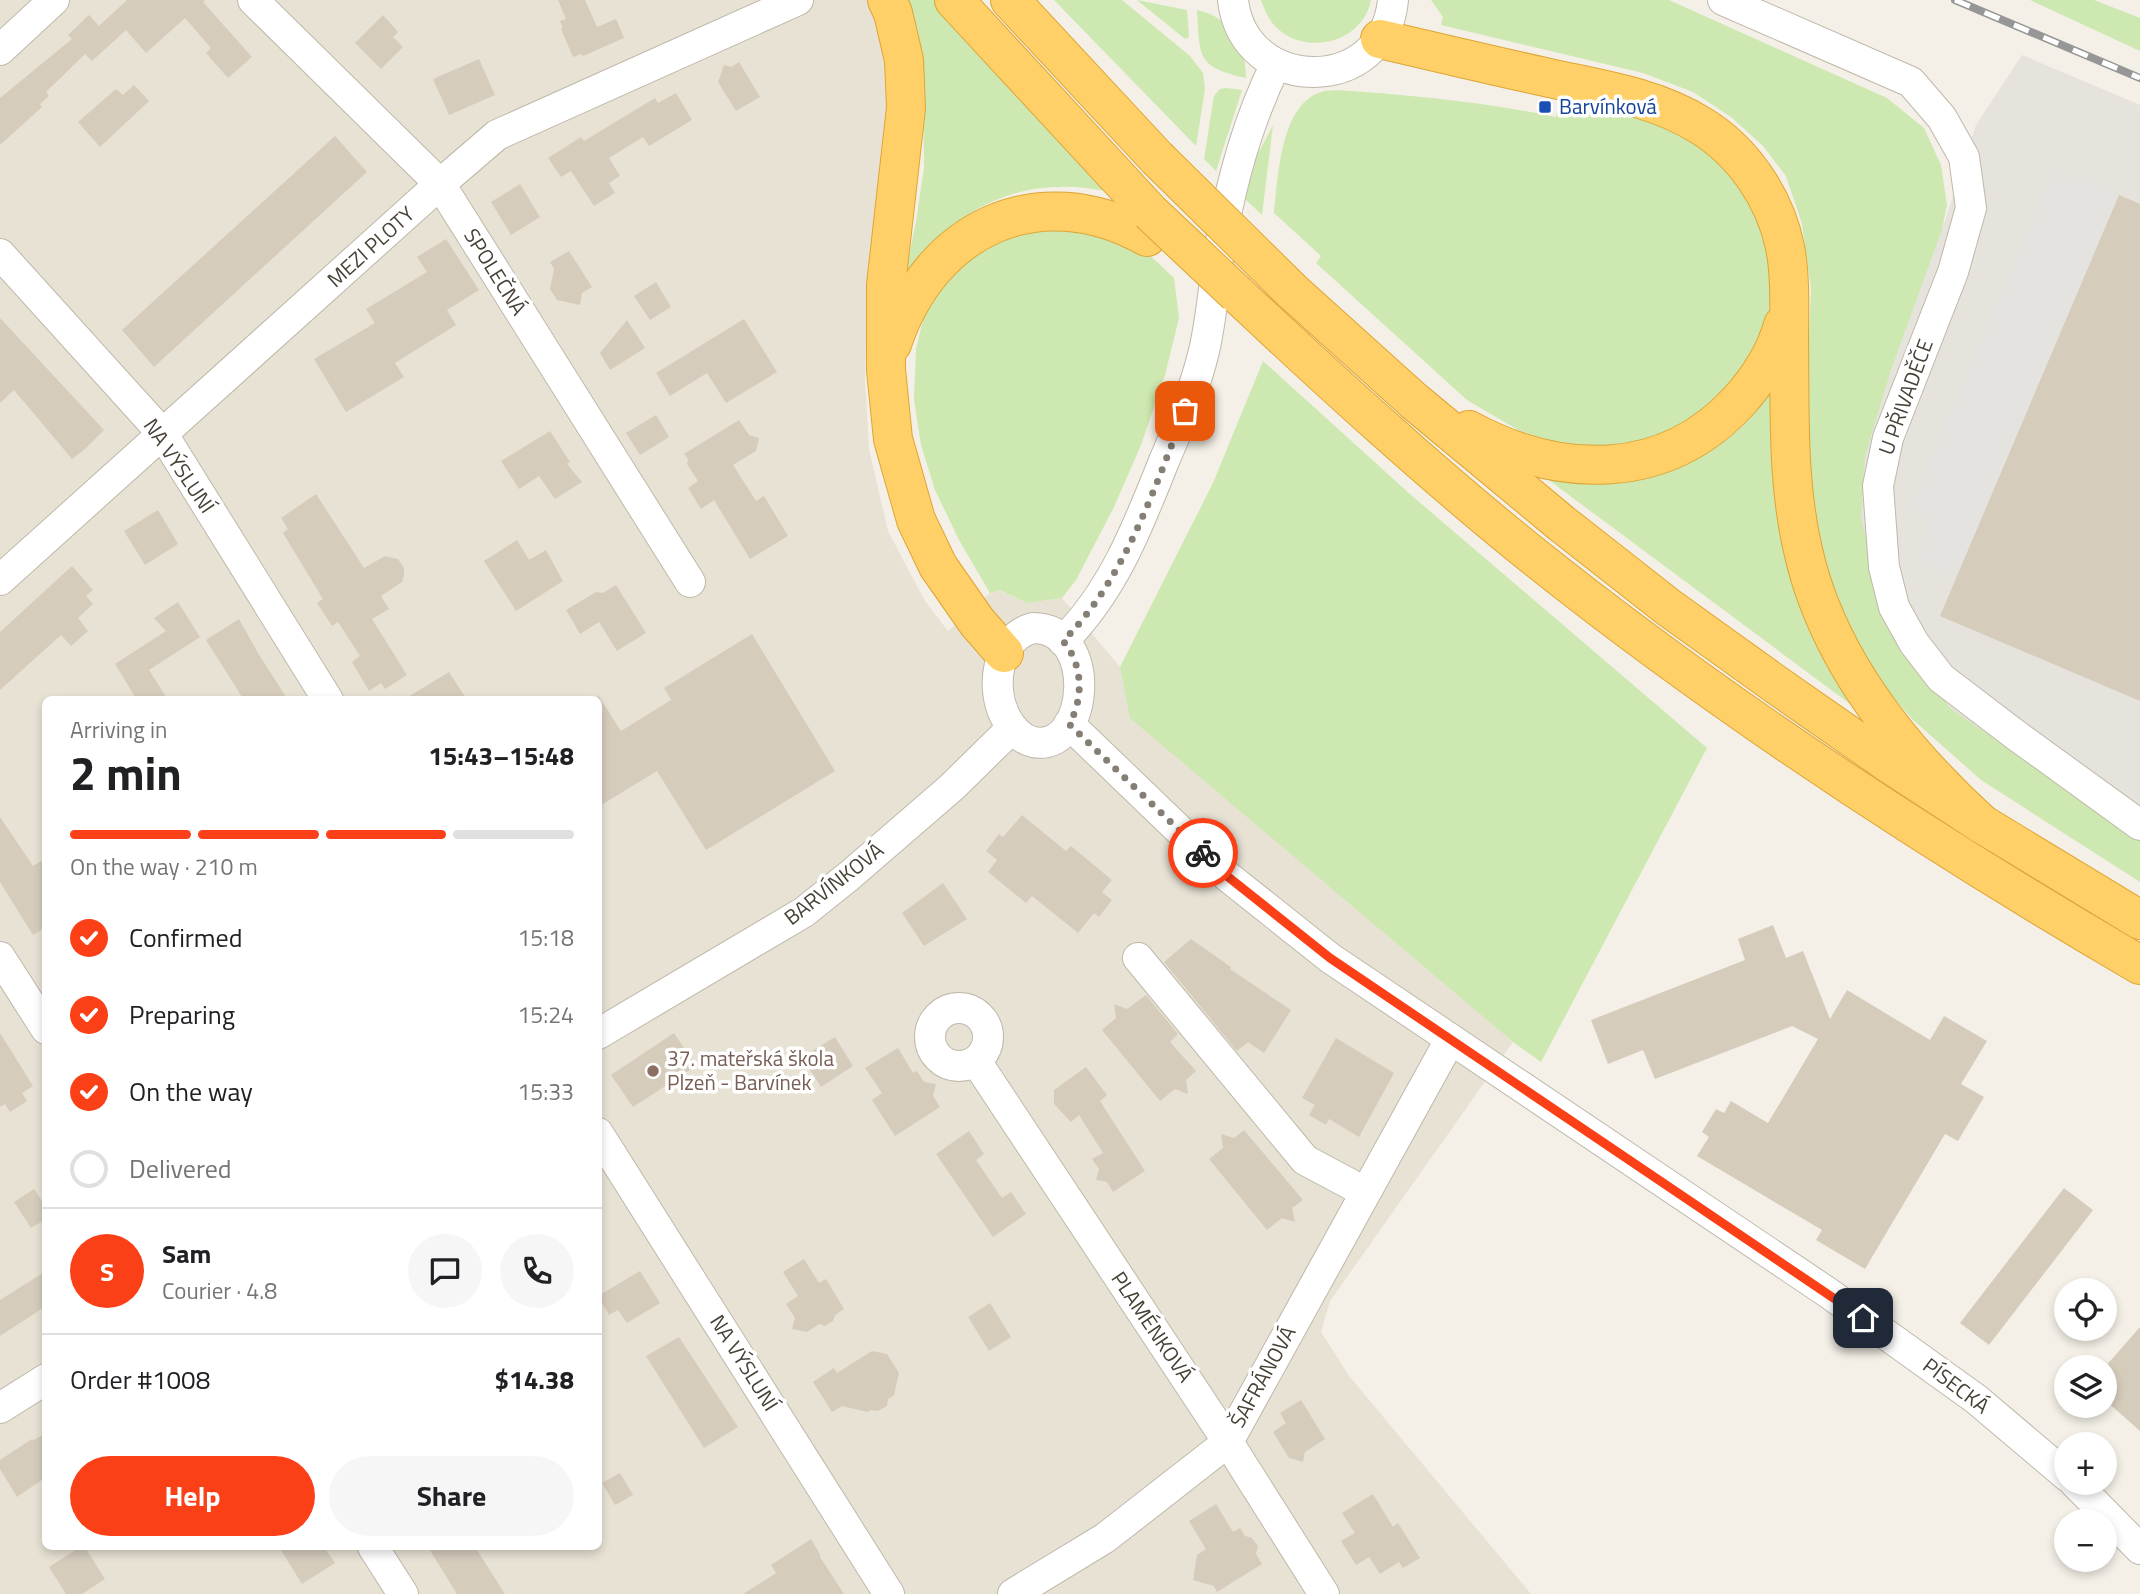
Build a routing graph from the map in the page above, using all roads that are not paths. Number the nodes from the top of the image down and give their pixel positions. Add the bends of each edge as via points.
1 (54, 0) edge
2 (253, 0) edge
3 (798, 0) edge
4 (887, 0) edge
5 (954, 0) edge
6 (1010, 0) edge
7 (1233, 0) edge
8 (1393, 0) edge
9 (1723, 0) edge
10 (1380, 39) junction
11 (0, 50) edge
12 (1276, 64) junction
13 (440, 184) junction
14 (1148, 224) junction
15 (0, 254) edge
16 (1789, 306) junction
17 (886, 370) junction
18 (1414, 401) junction
19 (162, 433) junction
20 (0, 580) edge
21 (690, 582) dead end
22 (1063, 641) junction
23 (1004, 653) junction
24 (326, 696) edge
25 (1069, 724) junction
26 (1012, 728) junction
27 (1982, 824) junction
28 (2140, 825) edge
29 (2140, 920) edge
30 (0, 957) edge
31 (1138, 958) dead end
32 (2140, 965) edge
33 (42, 1023) edge
34 (602, 1032) edge
35 (1450, 1040) junction
36 (976, 1061) dead end
37 (602, 1139) edge
38 (1365, 1192) junction
39 (42, 1382) edge
40 (0, 1408) edge
41 (1228, 1441) junction
42 (2054, 1465) edge
43 (2087, 1495) edge
44 (2140, 1549) edge
45 (375, 1550) edge
46 (403, 1594) edge
47 (889, 1594) edge
48 (1013, 1594) edge
49 (1324, 1594) edge

1 - 11 street
2 - 13 street, SPOLEČNÁ
3 - 13 street, MEZI PLOTY via 497,135
4 - 17 highway via 904,60 906,108 886,285
5 - 14 highway
6 - 18 highway, bridge via 1157,158 1292,291
7 - 12 street via 1243,33 1257,51
8 - 10 street
9 - 28 street, U PŘIVADĚČE via 1911,82 1942,118 1964,157 1971,208 1953,272 1888,439 1878,486 1884,567 1894,607 1941,677
10 - 12 street via 1364,56 1343,68 1297,72
10 - 16 highway via 1637,97 1703,126 1743,162 1770,202 1785,247
12 - 22 street via 1235,168 1204,351 1185,411 1116,570 1093,608
13 - 19 street, MEZI PLOTY
13 - 21 street, SPOLEČNÁ
14 - 17 highway via 1127,226 1065,211 1021,215 981,229 962,240 917,288 897,328
14 - 32 highway, bridge via 1237,294 1402,446 1649,645 1867,798
15 - 19 street, NA VÝSLUNÍ
16 - 18 highway via 1773,351 1747,392 1705,431 1657,457 1608,464 1534,457 1489,442
16 - 27 highway via 1792,482 1813,587 1871,700 1923,766
17 - 23 highway via 893,439 916,520 938,566
18 - 27 highway via 1668,607
19 - 20 street, MEZI PLOTY
19 - 24 street, NA VÝSLUNÍ
22 - 23 street via 1049,630 1030,629
22 - 25 street via 1075,660 1079,681 1078,703
23 - 26 street via 998,693
25 - 26 street via 1057,737 1042,743 1025,739
25 - 35 street, PÍSECKÁ via 1227,876 1330,958
26 - 34 street, BARVÍNKOVÁ via 952,787 804,912
27 - 29 highway
30 - 33 street
31 - 38 street via 1305,1160
35 - 38 street, ŠAFRÁNOVÁ
35 - 42 street, PÍSECKÁ via 1827,1292 1976,1399
36 - 41 street, PLAMÉNKOVÁ
37 - 47 street, NA VÝSLUNÍ
38 - 41 street, ŠAFRÁNOVÁ
39 - 40 street
41 - 48 street, ŠAFRÁNOVÁ via 1105,1538
41 - 49 street, PLAMÉNKOVÁ
43 - 44 street
45 - 46 street

